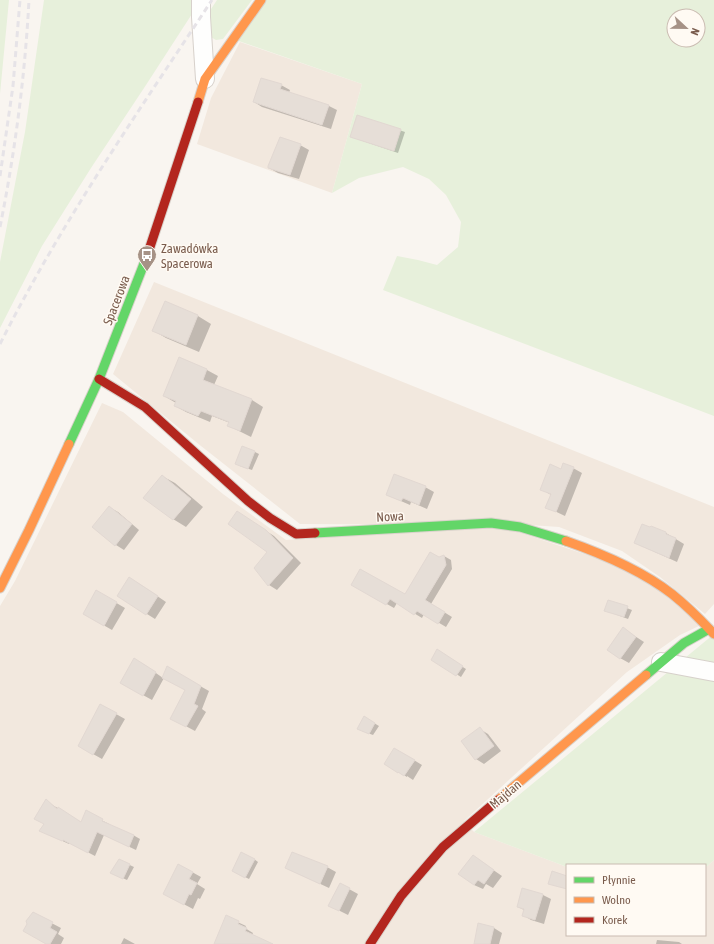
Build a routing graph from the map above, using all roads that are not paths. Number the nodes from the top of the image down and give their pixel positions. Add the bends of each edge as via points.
1 (201, 0) edge
2 (261, 0) edge
3 (205, 79) junction
4 (98, 379) junction
5 (0, 588) edge
6 (711, 632) edge
7 (661, 662) junction
8 (714, 672) edge
9 (370, 944) edge

1 - 3 street
2 - 3 street, Spacerowa
3 - 4 street, Spacerowa via 159,223
4 - 5 street, Spacerowa
4 - 6 street, Nowa via 145,407 248,501 296,534 491,523 512,525 596,552 643,574 672,594
6 - 7 street, Majdan via 684,643
7 - 8 street
7 - 9 street, Majdan via 443,846 401,896

